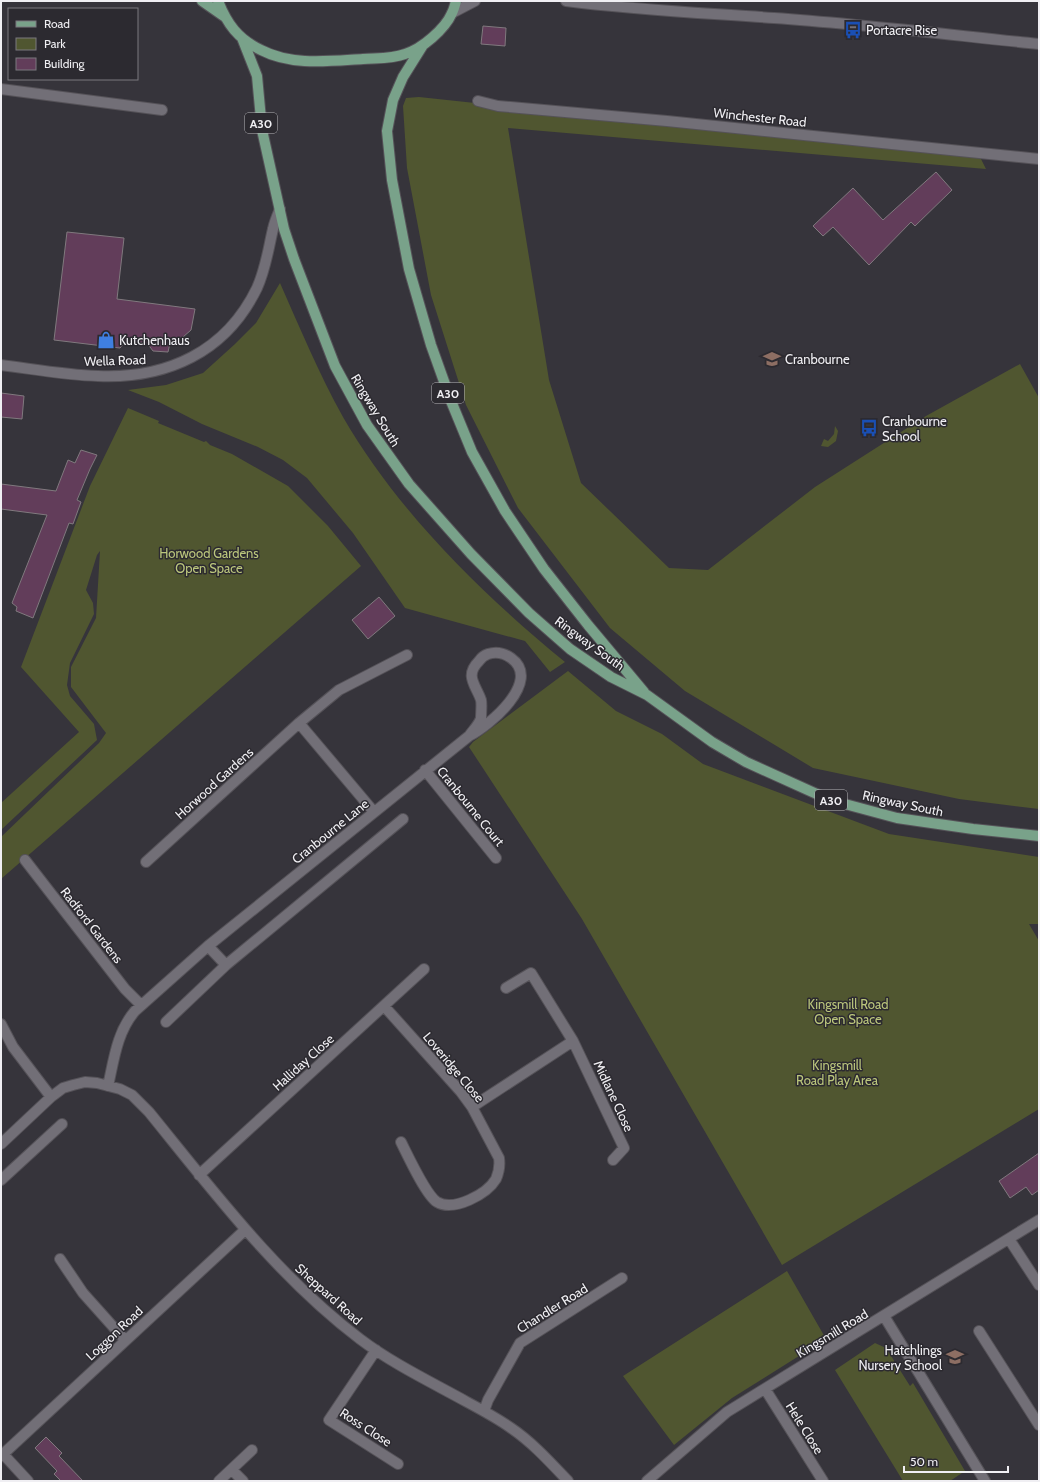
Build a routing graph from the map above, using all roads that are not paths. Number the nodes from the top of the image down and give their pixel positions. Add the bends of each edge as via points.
1 (202, 1) edge
2 (218, 1) edge
3 (456, 1) edge
4 (475, 1) edge
5 (566, 1) edge
6 (603, 4) edge
7 (452, 13) junction
8 (224, 17) junction
9 (242, 38) junction
10 (1039, 44) edge
11 (423, 45) junction
12 (1, 89) edge
13 (478, 101) dead end
14 (162, 110) dead end
15 (1039, 159) edge
16 (280, 209) junction
17 (1, 365) edge
18 (407, 655) dead end
19 (647, 695) junction
20 (299, 723) junction
21 (469, 736) junction
22 (425, 770) junction
23 (374, 812) junction
24 (403, 819) dead end
25 (1039, 836) edge
26 (496, 858) dead end
27 (25, 860) dead end
28 (146, 862) dead end
29 (208, 946) junction
30 (226, 965) junction
31 (424, 970) dead end
32 (506, 988) dead end
33 (141, 1005) junction
34 (384, 1006) junction
35 (166, 1022) dead end
36 (1, 1024) edge
37 (573, 1041) junction
38 (108, 1086) junction
39 (50, 1097) junction
40 (472, 1107) junction
41 (62, 1124) dead end
42 (401, 1142) dead end
43 (1, 1144) edge
44 (613, 1160) dead end
45 (199, 1175) junction
46 (1, 1180) edge
47 (1039, 1220) edge
48 (245, 1230) junction
49 (1009, 1239) junction
50 (60, 1258) dead end
51 (622, 1278) dead end
52 (1039, 1285) edge
53 (884, 1316) junction
54 (979, 1331) dead end
55 (125, 1340) junction
56 (376, 1350) junction
57 (765, 1389) junction
58 (484, 1411) junction
59 (1039, 1425) edge
60 (252, 1450) dead end
61 (2, 1455) edge
62 (398, 1464) dead end
63 (232, 1470) junction
64 (28, 1481) edge
65 (219, 1481) edge
66 (243, 1481) edge
67 (568, 1481) edge
68 (647, 1481) edge
69 (823, 1481) edge
70 (985, 1481) edge

1 - 8 main road
2 - 8 main road
3 - 7 main road
4 - 7 street
5 - 6 street
6 - 10 street
7 - 11 main road via 446,23
8 - 9 main road
9 - 11 main road via 261,50 299,60 392,57 406,54
9 - 16 main road, Ringway South / A30 via 257,76 262,130
11 - 19 main road, Ringway South / A30 via 403,77 393,100 387,131 392,180 409,269 433,352 472,452 505,511 544,570
12 - 14 street
13 - 15 street, Winchester Road via 498,106
16 - 17 street, Wella Road via 273,228 266,264 256,289 228,330 214,344 189,359 159,371 133,375 98,376
16 - 19 main road, Ringway South / A30 via 294,259 335,366 367,425 408,484 471,554 529,612 570,648 610,677
18 - 20 street, Horwood Gardens via 339,690
19 - 25 main road, Ringway South / A30 via 746,762 830,800 897,818
20 - 23 street
20 - 28 street, Horwood Gardens
21 - 21 street, Cranbourne Lane via 480,718 481,701 472,682 474,665 487,654 506,654 519,667 522,680 508,705
21 - 22 street, Cranbourne Lane
22 - 23 street, Cranbourne Lane
22 - 26 street, Cranbourne Court
23 - 29 street, Cranbourne Lane
24 - 30 street
27 - 33 street, Radford Gardens via 125,989
29 - 30 street
29 - 33 street, Cranbourne Lane
30 - 35 street
31 - 34 street, Halliday Close
32 - 37 street, Midlane Close via 531,973
33 - 38 street, Cranbourne Lane via 128,1020 120,1035
34 - 40 street, Loveridge Close
34 - 45 street, Halliday Close
36 - 39 street via 13,1047
37 - 40 street
37 - 44 street, Midlane Close via 624,1148
38 - 39 street via 85,1082 63,1088
38 - 45 street, Sheppard Road via 132,1095 140,1101
39 - 43 street
40 - 42 street, Loveridge Close via 495,1148 500,1166 491,1185 470,1200 448,1205 436,1201
41 - 46 street
45 - 48 street, Sheppard Road
47 - 49 street, Kingsmill Road
48 - 55 street, Loggon Road
48 - 56 street, Sheppard Road via 305,1291
49 - 52 street
49 - 53 street, Kingsmill Road
50 - 55 street via 84,1293
51 - 58 street, Chandler Road via 520,1343
53 - 57 street, Kingsmill Road
53 - 70 street
54 - 59 street
55 - 61 street, Loggon Road
56 - 58 street, Sheppard Road
56 - 62 street, Ross Close via 329,1420
57 - 68 street, Kingsmill Road via 727,1412
57 - 69 street, Hele Close
58 - 67 street, Sheppard Road via 532,1444
60 - 63 street
61 - 64 street
63 - 65 street
63 - 66 street

